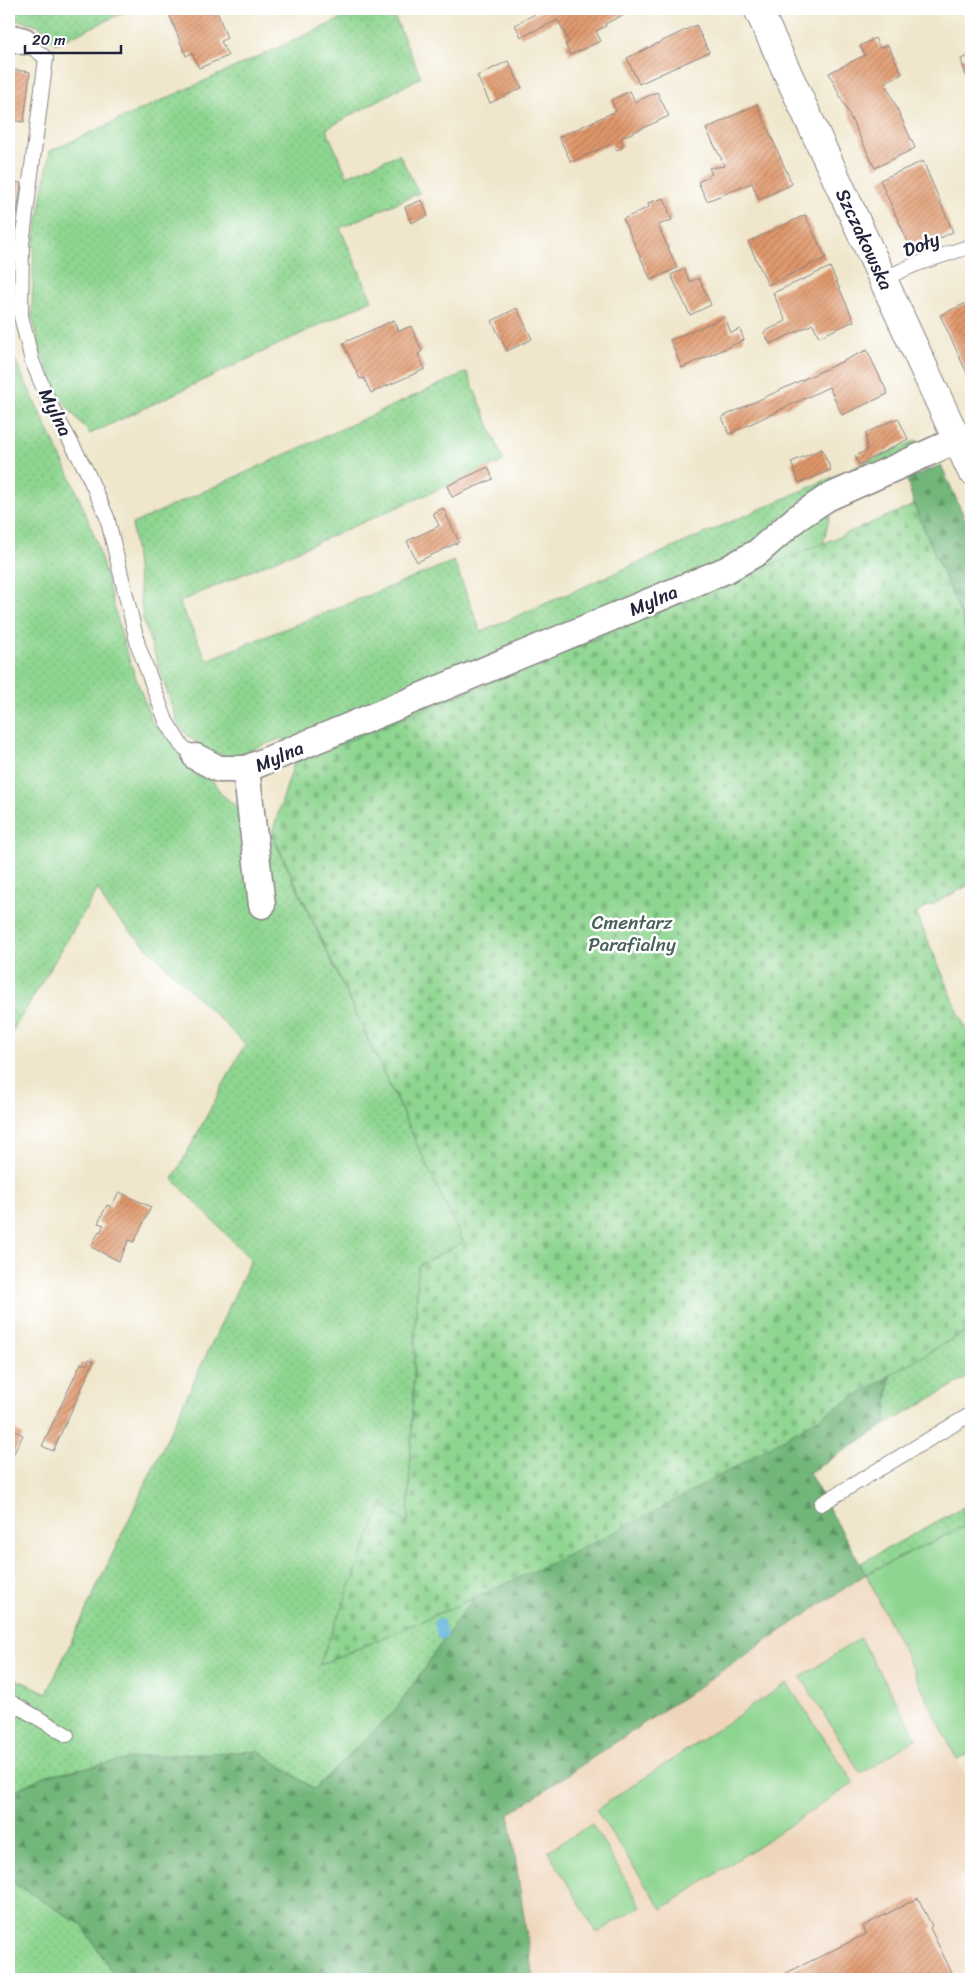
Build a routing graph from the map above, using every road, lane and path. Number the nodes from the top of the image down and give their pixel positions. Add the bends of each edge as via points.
1 (758, 9) edge
2 (16, 39) edge
3 (971, 246) edge
4 (883, 279) junction
5 (957, 440) junction
6 (971, 470) edge
7 (196, 757) joint
8 (246, 769) junction
9 (262, 905) dead end
10 (971, 1414) edge
11 (821, 1504) dead end
12 (9, 1701) edge
13 (67, 1735) dead end

1 - 4 street, Szczakowska
2 - 7 lane, Mylna via 46,58 22,244 20,316 32,361 107,517 138,645 166,721 181,745
3 - 4 lane, Doły
4 - 5 street, Szczakowska
5 - 6 street, Szczakowska
5 - 8 street, Mylna via 827,498 797,518 758,552 726,570
7 - 8 street, Mylna via 219,769
8 - 9 street
10 - 11 lane
12 - 13 lane

